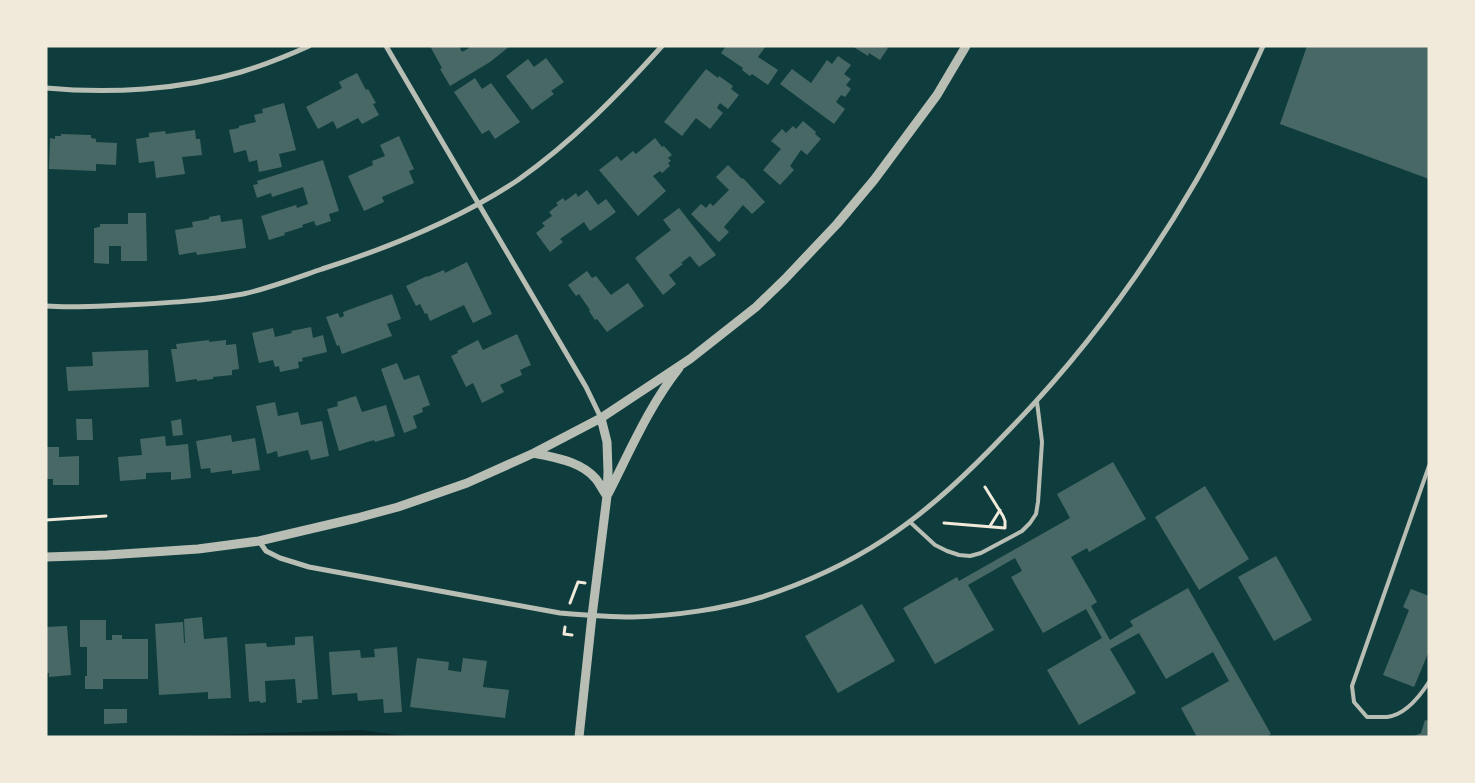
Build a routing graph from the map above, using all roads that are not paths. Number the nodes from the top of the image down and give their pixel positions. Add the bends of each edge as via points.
1 (309, 46) edge
2 (386, 46) edge
3 (662, 46) edge
4 (966, 46) edge
5 (1263, 46) edge
6 (46, 88) edge
7 (478, 204) junction
8 (46, 306) edge
9 (684, 363) junction
10 (1036, 402) junction
11 (601, 418) junction
12 (534, 453) junction
13 (1429, 466) edge
14 (607, 496) junction
15 (910, 522) junction
16 (259, 541) junction
17 (46, 557) edge
18 (592, 616) junction
19 (1429, 682) edge
20 (579, 737) edge

1 - 6 street via 239,72 159,88
2 - 7 street
3 - 7 street via 567,142
4 - 9 street via 905,140 837,224 756,307
5 - 10 street via 1224,129 1170,225 1112,309
7 - 8 street via 391,245 243,294 142,304
7 - 11 street
9 - 11 street
9 - 14 street via 661,393
10 - 15 street via 969,470
10 - 15 lane via 1042,442 1038,502 1036,514 1022,531 981,554 970,556 935,545
11 - 12 street
11 - 14 street via 607,442
12 - 14 street via 560,459 588,471
12 - 16 street via 467,483 398,507
13 - 19 lane via 1352,686 1354,702 1367,716 1389,717 1420,696
14 - 18 street
15 - 18 street via 830,570 760,597 690,612 634,617
16 - 17 street via 190,549
16 - 18 street via 266,551 309,567 560,613
18 - 20 street

